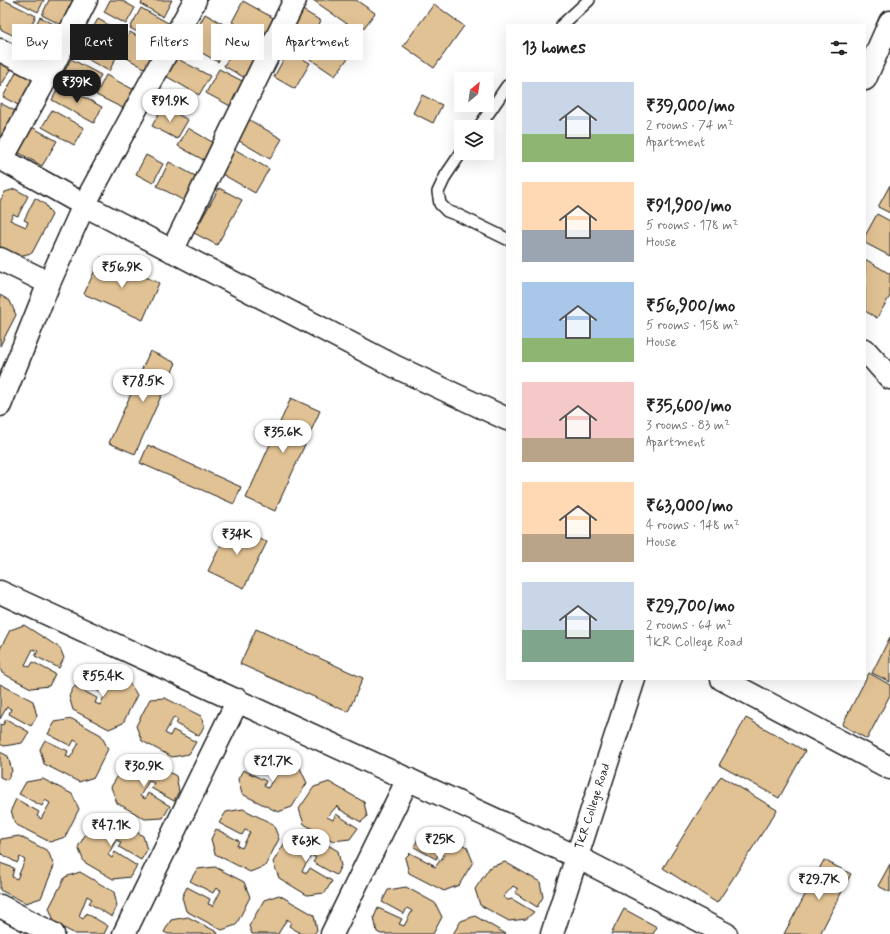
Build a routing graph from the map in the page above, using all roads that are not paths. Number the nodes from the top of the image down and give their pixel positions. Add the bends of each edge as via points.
1 (86, 0) edge
2 (195, 0) edge
3 (295, 0) edge
4 (589, 0) edge
5 (890, 22) edge
6 (563, 24) edge
7 (0, 50) edge
8 (48, 75) junction
9 (866, 77) edge
10 (506, 87) edge
11 (484, 120) edge
12 (1, 158) edge
13 (456, 160) edge
14 (84, 206) junction
15 (506, 238) edge
16 (172, 251) junction
17 (0, 259) edge
18 (49, 283) junction
19 (866, 351) edge
20 (890, 378) edge
21 (3, 391) edge
22 (506, 418) edge
23 (0, 592) edge
24 (634, 680) edge
25 (724, 680) edge
26 (238, 700) junction
27 (890, 768) edge
28 (408, 778) junction
29 (577, 857) junction
30 (0, 906) edge
31 (26, 928) edge
32 (53, 934) edge
33 (124, 934) edge
34 (332, 934) edge
35 (552, 934) edge
36 (726, 934) edge

1 - 8 street
2 - 14 street
3 - 16 street
4 - 6 lane
5 - 9 street
7 - 8 street
8 - 12 street
10 - 11 lane
12 - 14 street
13 - 15 lane via 438,192 440,204 447,211
14 - 16 street
14 - 18 street
16 - 22 street via 396,367
17 - 18 street
18 - 21 street
19 - 20 street
23 - 26 street
24 - 29 street, TKR College Road
25 - 27 street
26 - 28 street
26 - 33 street
28 - 29 street
28 - 34 street
29 - 35 street, TKR College Road
29 - 36 street
30 - 31 street
31 - 32 street

